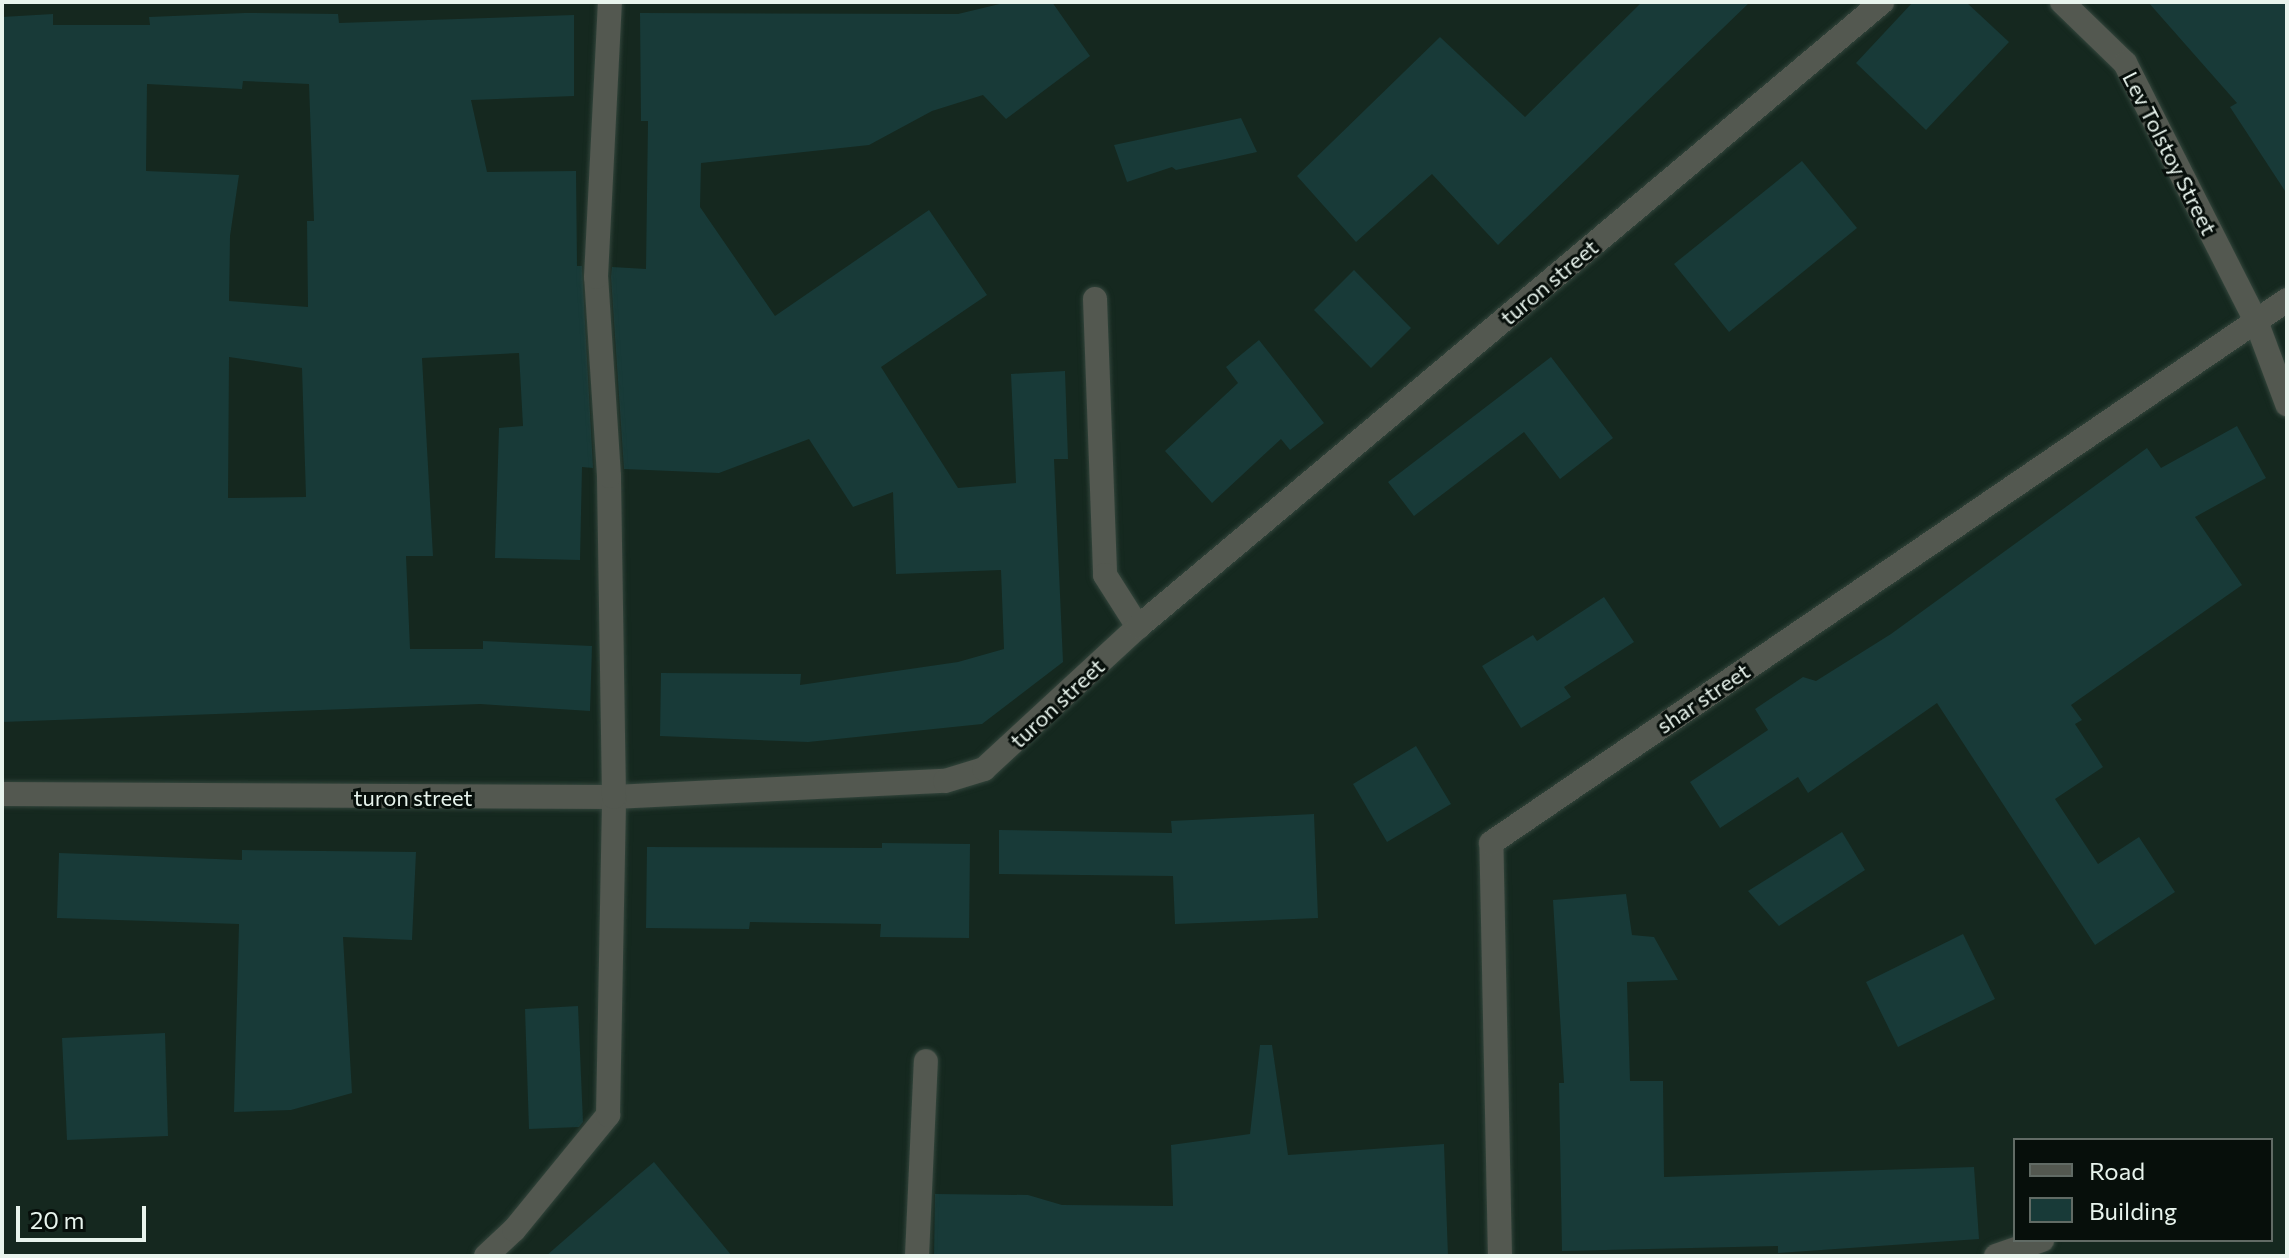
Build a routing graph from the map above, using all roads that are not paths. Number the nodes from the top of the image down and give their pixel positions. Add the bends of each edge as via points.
1 (610, 2) edge
2 (1882, 2) edge
3 (2062, 2) edge
4 (1095, 299) dead end
5 (2287, 300) edge
6 (2256, 321) junction
7 (2287, 404) edge
8 (1138, 627) junction
9 (2, 794) edge
10 (614, 797) junction
11 (926, 1061) dead end
12 (2036, 1242) edge
13 (486, 1256) edge
14 (917, 1256) edge
15 (1500, 1256) edge
16 (1996, 1256) edge

1 - 10 street via 596,277 609,476
2 - 8 street, turon street
3 - 6 street, Lev Tolstoy Street via 2125,63
4 - 8 street via 1105,575
5 - 6 street
6 - 7 street, Lev Tolstoy Street
6 - 15 street, shar street via 1491,843
8 - 10 street, turon street via 984,769 945,781
9 - 10 street, turon street
10 - 13 street via 608,1115 514,1230
11 - 14 street
12 - 16 street

